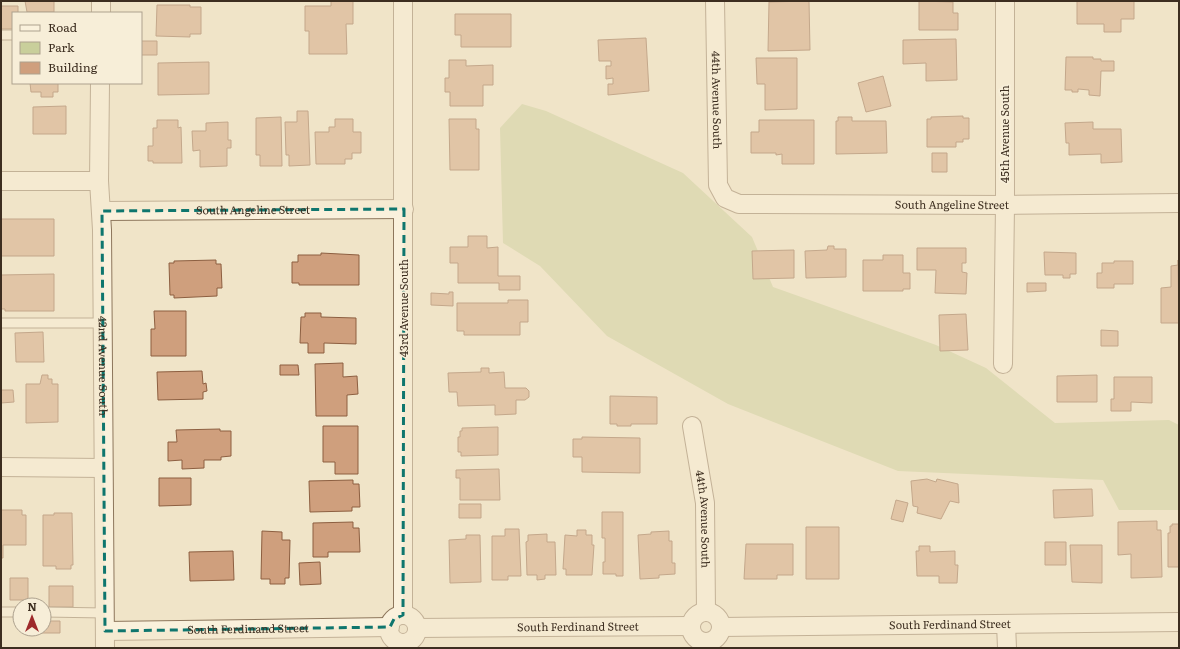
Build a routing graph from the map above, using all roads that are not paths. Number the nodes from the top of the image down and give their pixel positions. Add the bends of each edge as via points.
1 (101, 1) edge
2 (403, 1) edge
3 (715, 1) edge
4 (1005, 1) edge
5 (101, 12) edge
6 (1, 35) edge
7 (12, 35) edge
8 (100, 84) edge
9 (1, 181) edge
10 (99, 182) junction
11 (725, 198) joint
12 (1179, 203) edge
13 (1005, 205) junction
14 (404, 209) junction
15 (102, 211) junction
16 (1, 323) edge
17 (102, 323) junction
18 (1003, 364) dead end
19 (692, 426) dead end
20 (1, 467) edge
21 (103, 468) junction
22 (1, 612) edge
23 (12, 612) edge
24 (52, 612) edge
25 (706, 612) junction
26 (105, 613) junction
27 (403, 615) junction
28 (1179, 622) edge
29 (1006, 624) junction
30 (691, 626) junction
31 (721, 626) junction
32 (390, 627) junction
33 (417, 628) junction
34 (105, 639) edge
35 (404, 645) edge
36 (706, 645) edge
37 (1007, 648) edge

1 - 5 street
2 - 14 street, 43rd Avenue South
3 - 11 street, 44th Avenue South via 718,185
4 - 13 street, 45th Avenue South
6 - 7 lane
8 - 10 street, 42nd Avenue South
9 - 10 street
10 - 15 street, 42nd Avenue South
11 - 13 street, South Angeline Street via 739,204
12 - 13 street, South Angeline Street
13 - 18 street, 45th Avenue South
14 - 15 street, South Angeline Street
14 - 27 street, 43rd Avenue South
15 - 17 street, 42nd Avenue South
16 - 17 lane
17 - 21 street, 42nd Avenue South
19 - 25 street, 44th Avenue South via 705,503
20 - 21 street
21 - 26 street, 42nd Avenue South
22 - 23 lane
24 - 26 lane
25 - 30 street via 696,616
25 - 31 street via 716,615
26 - 34 street, 42nd Avenue South
27 - 32 street via 394,619
27 - 33 street via 414,619
28 - 29 street, South Ferdinand Street
29 - 31 street, South Ferdinand Street
29 - 37 street
30 - 33 street, South Ferdinand Street
30 - 36 street via 695,637
31 - 36 street via 716,638
32 - 34 street, South Ferdinand Street
32 - 35 street via 392,636
33 - 35 street via 413,639

